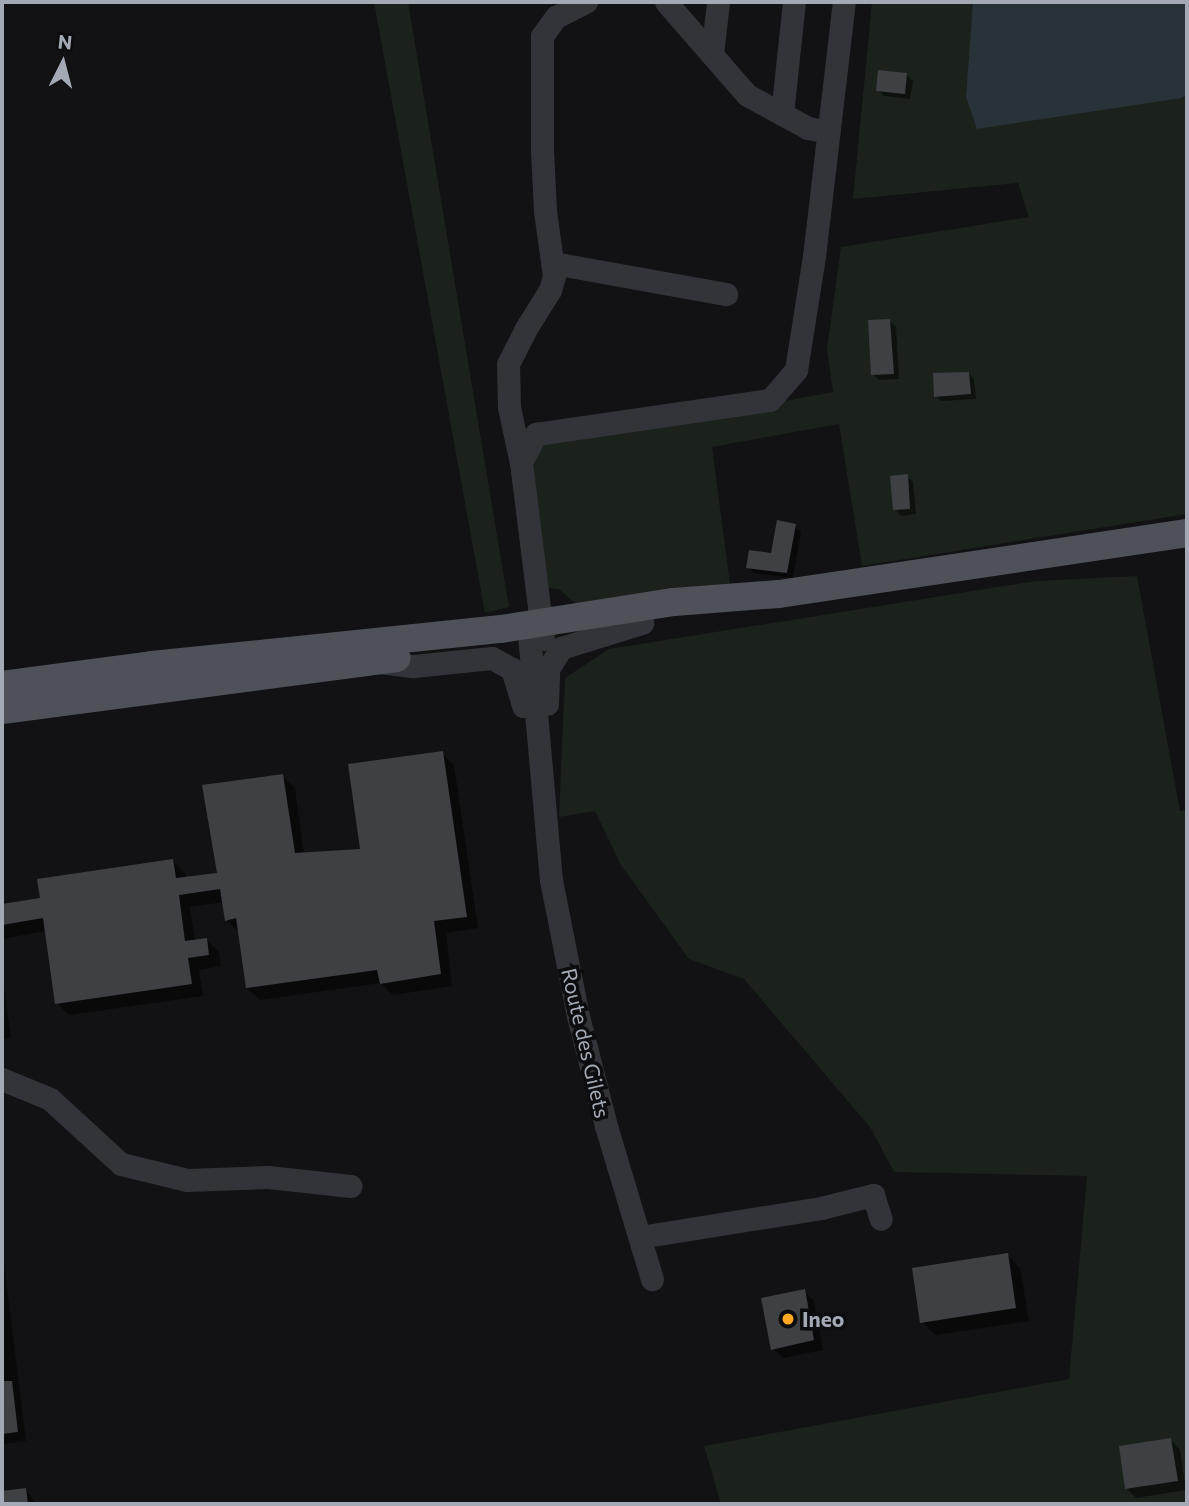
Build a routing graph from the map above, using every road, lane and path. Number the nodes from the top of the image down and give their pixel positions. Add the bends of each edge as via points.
1 (586, 2) edge
2 (666, 2) edge
3 (718, 2) edge
4 (794, 2) edge
5 (844, 2) edge
6 (712, 54) junction
7 (782, 114) junction
8 (829, 132) junction
9 (553, 263) junction
10 (726, 294) dead end
11 (521, 463) junction
12 (1187, 533) edge
13 (779, 594) junction
14 (642, 623) junction
15 (535, 631) junction
16 (374, 661) junction
17 (2, 685) edge
18 (2, 710) edge
19 (543, 802) junction
20 (2, 1079) edge
21 (351, 1186) dead end
22 (881, 1219) dead end
23 (640, 1237) junction
24 (652, 1279) dead end

1 - 9 street via 556,17 542,36 542,162
2 - 6 street
3 - 6 street
4 - 7 street
5 - 8 street
6 - 7 street via 747,95
7 - 8 street via 808,128
8 - 11 street via 796,370 770,400 536,434
9 - 10 street
9 - 11 street, Route des Gilets via 550,290 508,364 509,407
11 - 15 street, Route des Gilets
12 - 13 main road
13 - 14 main road
13 - 15 main road via 674,602
14 - 15 main road
14 - 19 street, Route des Gilets via 561,648 548,669
15 - 16 main road
15 - 17 main road via 501,629
15 - 19 street, Route des Gilets
16 - 18 main road
16 - 19 street, Route des Gilets via 414,666 492,658 512,668
19 - 23 street, Route des Gilets via 551,880 578,1016
20 - 21 street via 50,1099 121,1164 187,1180 268,1177
22 - 23 street via 873,1195 821,1208
23 - 24 street, Route des Gilets

